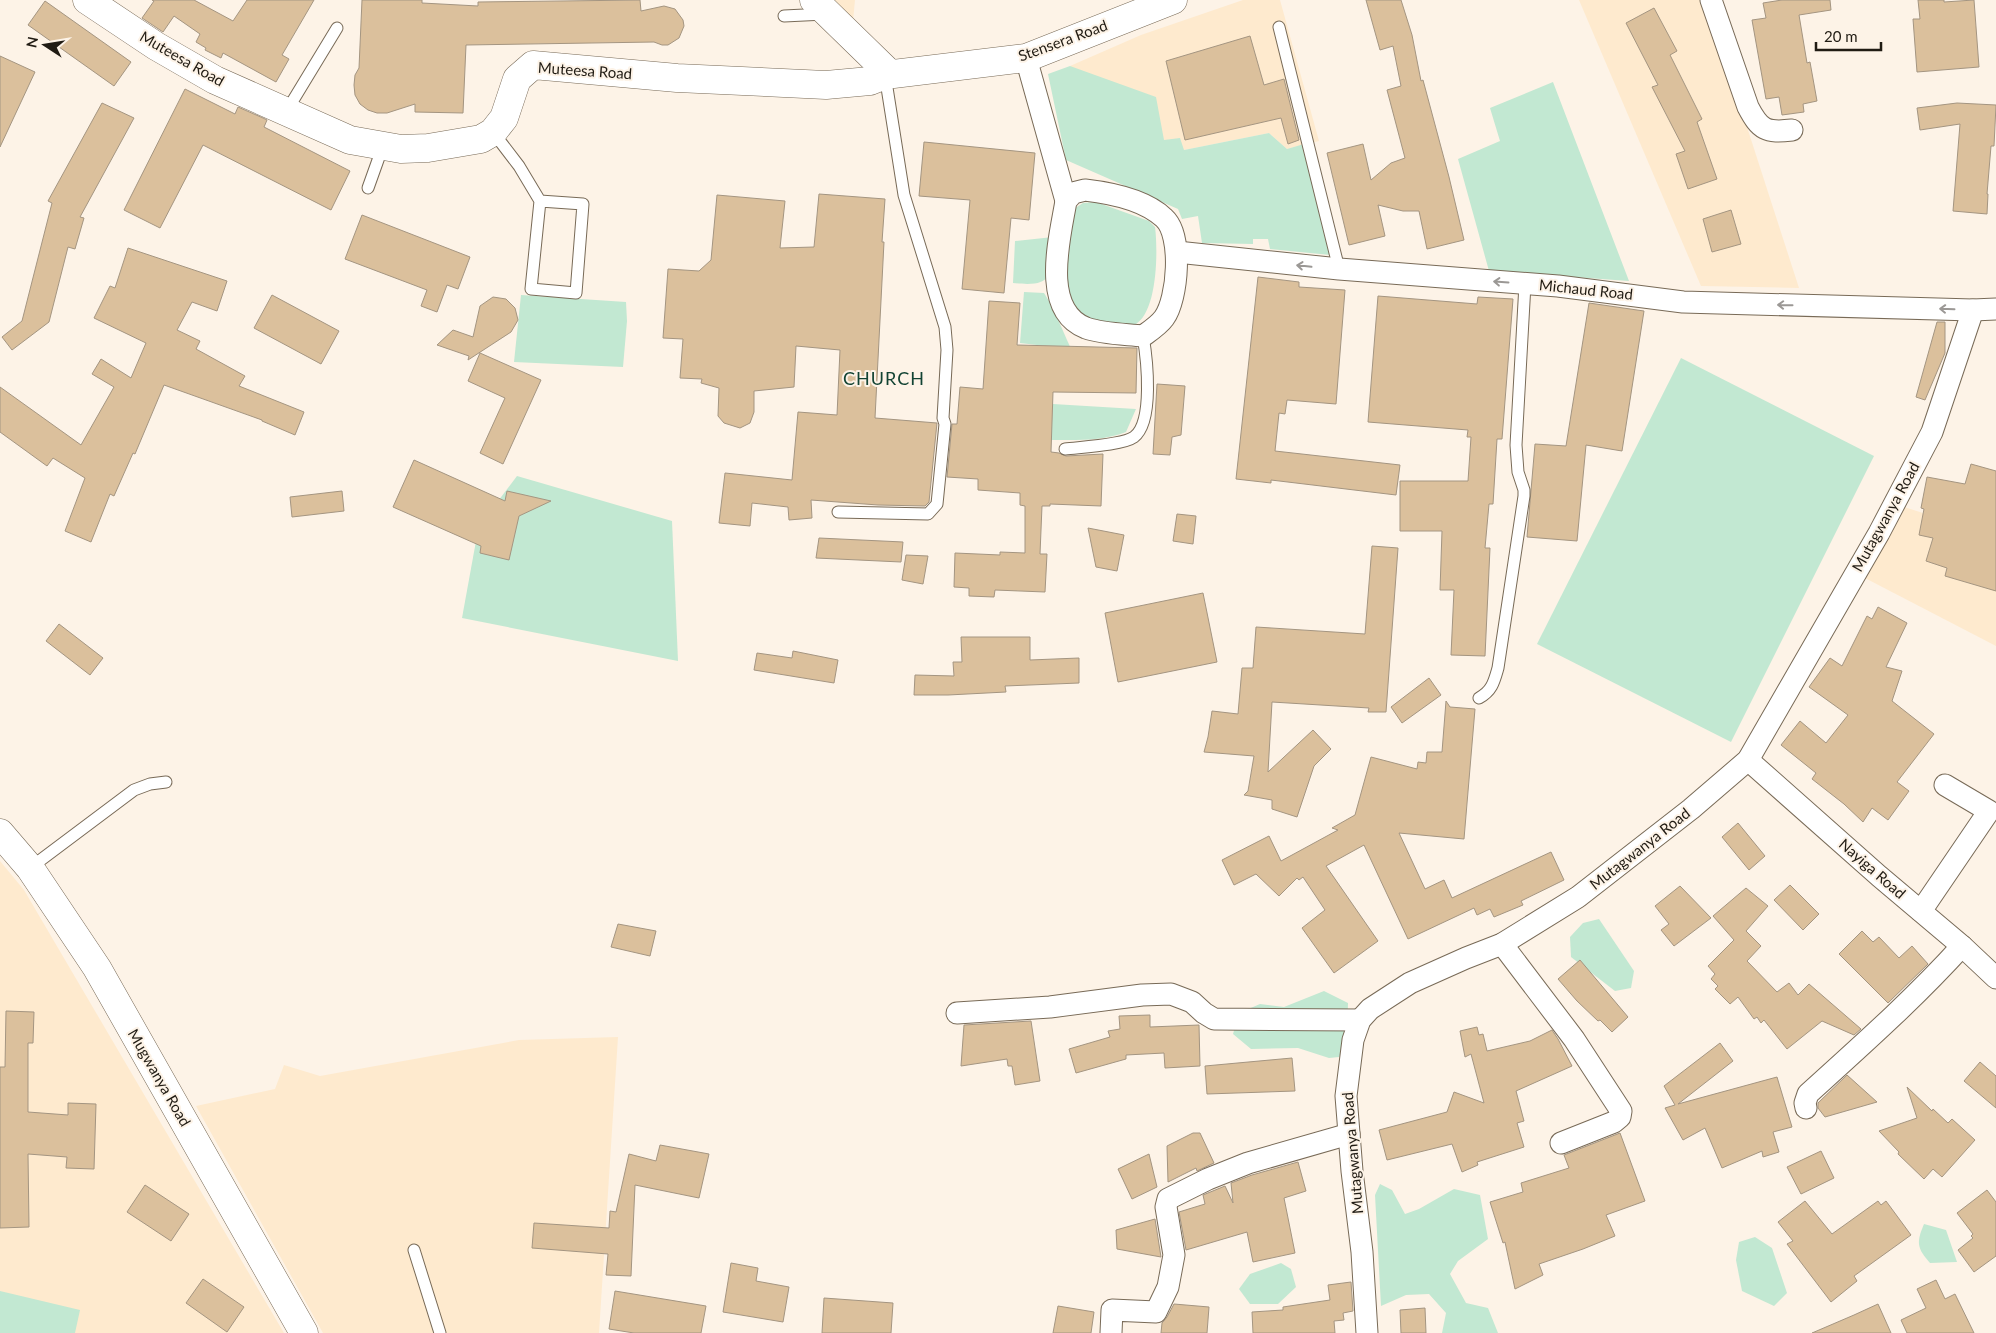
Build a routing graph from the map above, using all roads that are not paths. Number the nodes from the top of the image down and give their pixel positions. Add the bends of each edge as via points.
1 (87, 0) edge
2 (1173, 0) edge
3 (1710, 0) edge
4 (820, 7) edge
5 (784, 16) dead end
6 (1279, 27) dead end
7 (337, 28) dead end
8 (1026, 58) junction
9 (888, 75) junction
10 (286, 112) junction
11 (1792, 130) dead end
12 (493, 132) junction
13 (383, 146) junction
14 (368, 188) dead end
15 (540, 201) junction
16 (1066, 201) junction
17 (1177, 252) junction
18 (1339, 269) junction
19 (1525, 284) junction
20 (1996, 309) edge
21 (1973, 310) junction
22 (1143, 336) junction
23 (1066, 449) dead end
24 (838, 512) dead end
25 (1479, 698) dead end
26 (1748, 760) junction
27 (166, 782) dead end
28 (1945, 785) dead end
29 (0, 833) edge
30 (30, 868) junction
31 (1921, 911) junction
32 (1502, 944) junction
33 (1962, 946) junction
34 (1996, 978) edge
35 (958, 1013) dead end
36 (1360, 1020) junction
37 (1806, 1108) dead end
38 (1349, 1134) junction
39 (1561, 1143) dead end
40 (414, 1250) dead end
41 (304, 1333) edge
42 (440, 1333) edge
43 (1111, 1333) edge
44 (1367, 1333) edge

1 - 10 street, Muteesa Road via 215,80
2 - 8 street, Stensera Road
3 - 11 street via 1754,118 1768,131
4 - 5 lane
4 - 9 street
6 - 18 lane
7 - 10 lane
8 - 9 street, Stensera Road
8 - 16 street
9 - 12 street, Muteesa Road via 870,81 826,85 677,78 534,65 517,79 504,118
9 - 24 lane via 904,195 946,327 945,424 937,504 928,514
10 - 13 street, Muteesa Road via 350,140
12 - 13 street, Muteesa Road via 480,139 428,148
12 - 15 lane via 520,166
13 - 14 lane
15 - 15 lane via 530,289 576,294 584,204
16 - 17 street via 1073,193 1085,190 1124,197 1165,218
16 - 22 street via 1056,274 1060,301 1068,315 1087,328
18 -> 17 street, Michaud Road
17 - 22 street via 1173,292 1164,318
19 -> 18 street, Michaud Road
21 -> 19 street, Michaud Road via 1683,302
19 - 25 lane via 1516,445 1524,496 1498,668 1493,686
20 - 21 street, Michaud Road
21 - 26 street, Mutagwanya Road via 1932,432
22 - 23 lane via 1148,364 1142,429 1133,438 1122,442
26 - 31 street, Nayiga Road
26 - 32 street, Mutagwanya Road via 1692,809 1578,898
27 - 30 lane via 134,790
28 - 31 street via 1989,811
29 - 30 street, Mugwanya Road
30 - 41 street, Mugwanya Road via 97,968
31 - 33 street, Nayiga Road
32 - 36 street, Mutagwanya Road via 1410,983 1370,1009
32 - 39 street via 1574,1039 1621,1111 1614,1122
33 - 34 street, Nayiga Road
33 - 37 street via 1880,1030 1808,1094
35 - 36 street via 1170,994 1192,1002 1214,1019
36 - 38 street, Mutagwanya Road via 1353,1040 1347,1087
38 - 43 street via 1248,1163 1168,1199 1166,1207 1174,1255 1168,1287 1156,1312 1112,1310
38 - 44 street, Mutagwanya Road
40 - 42 lane

